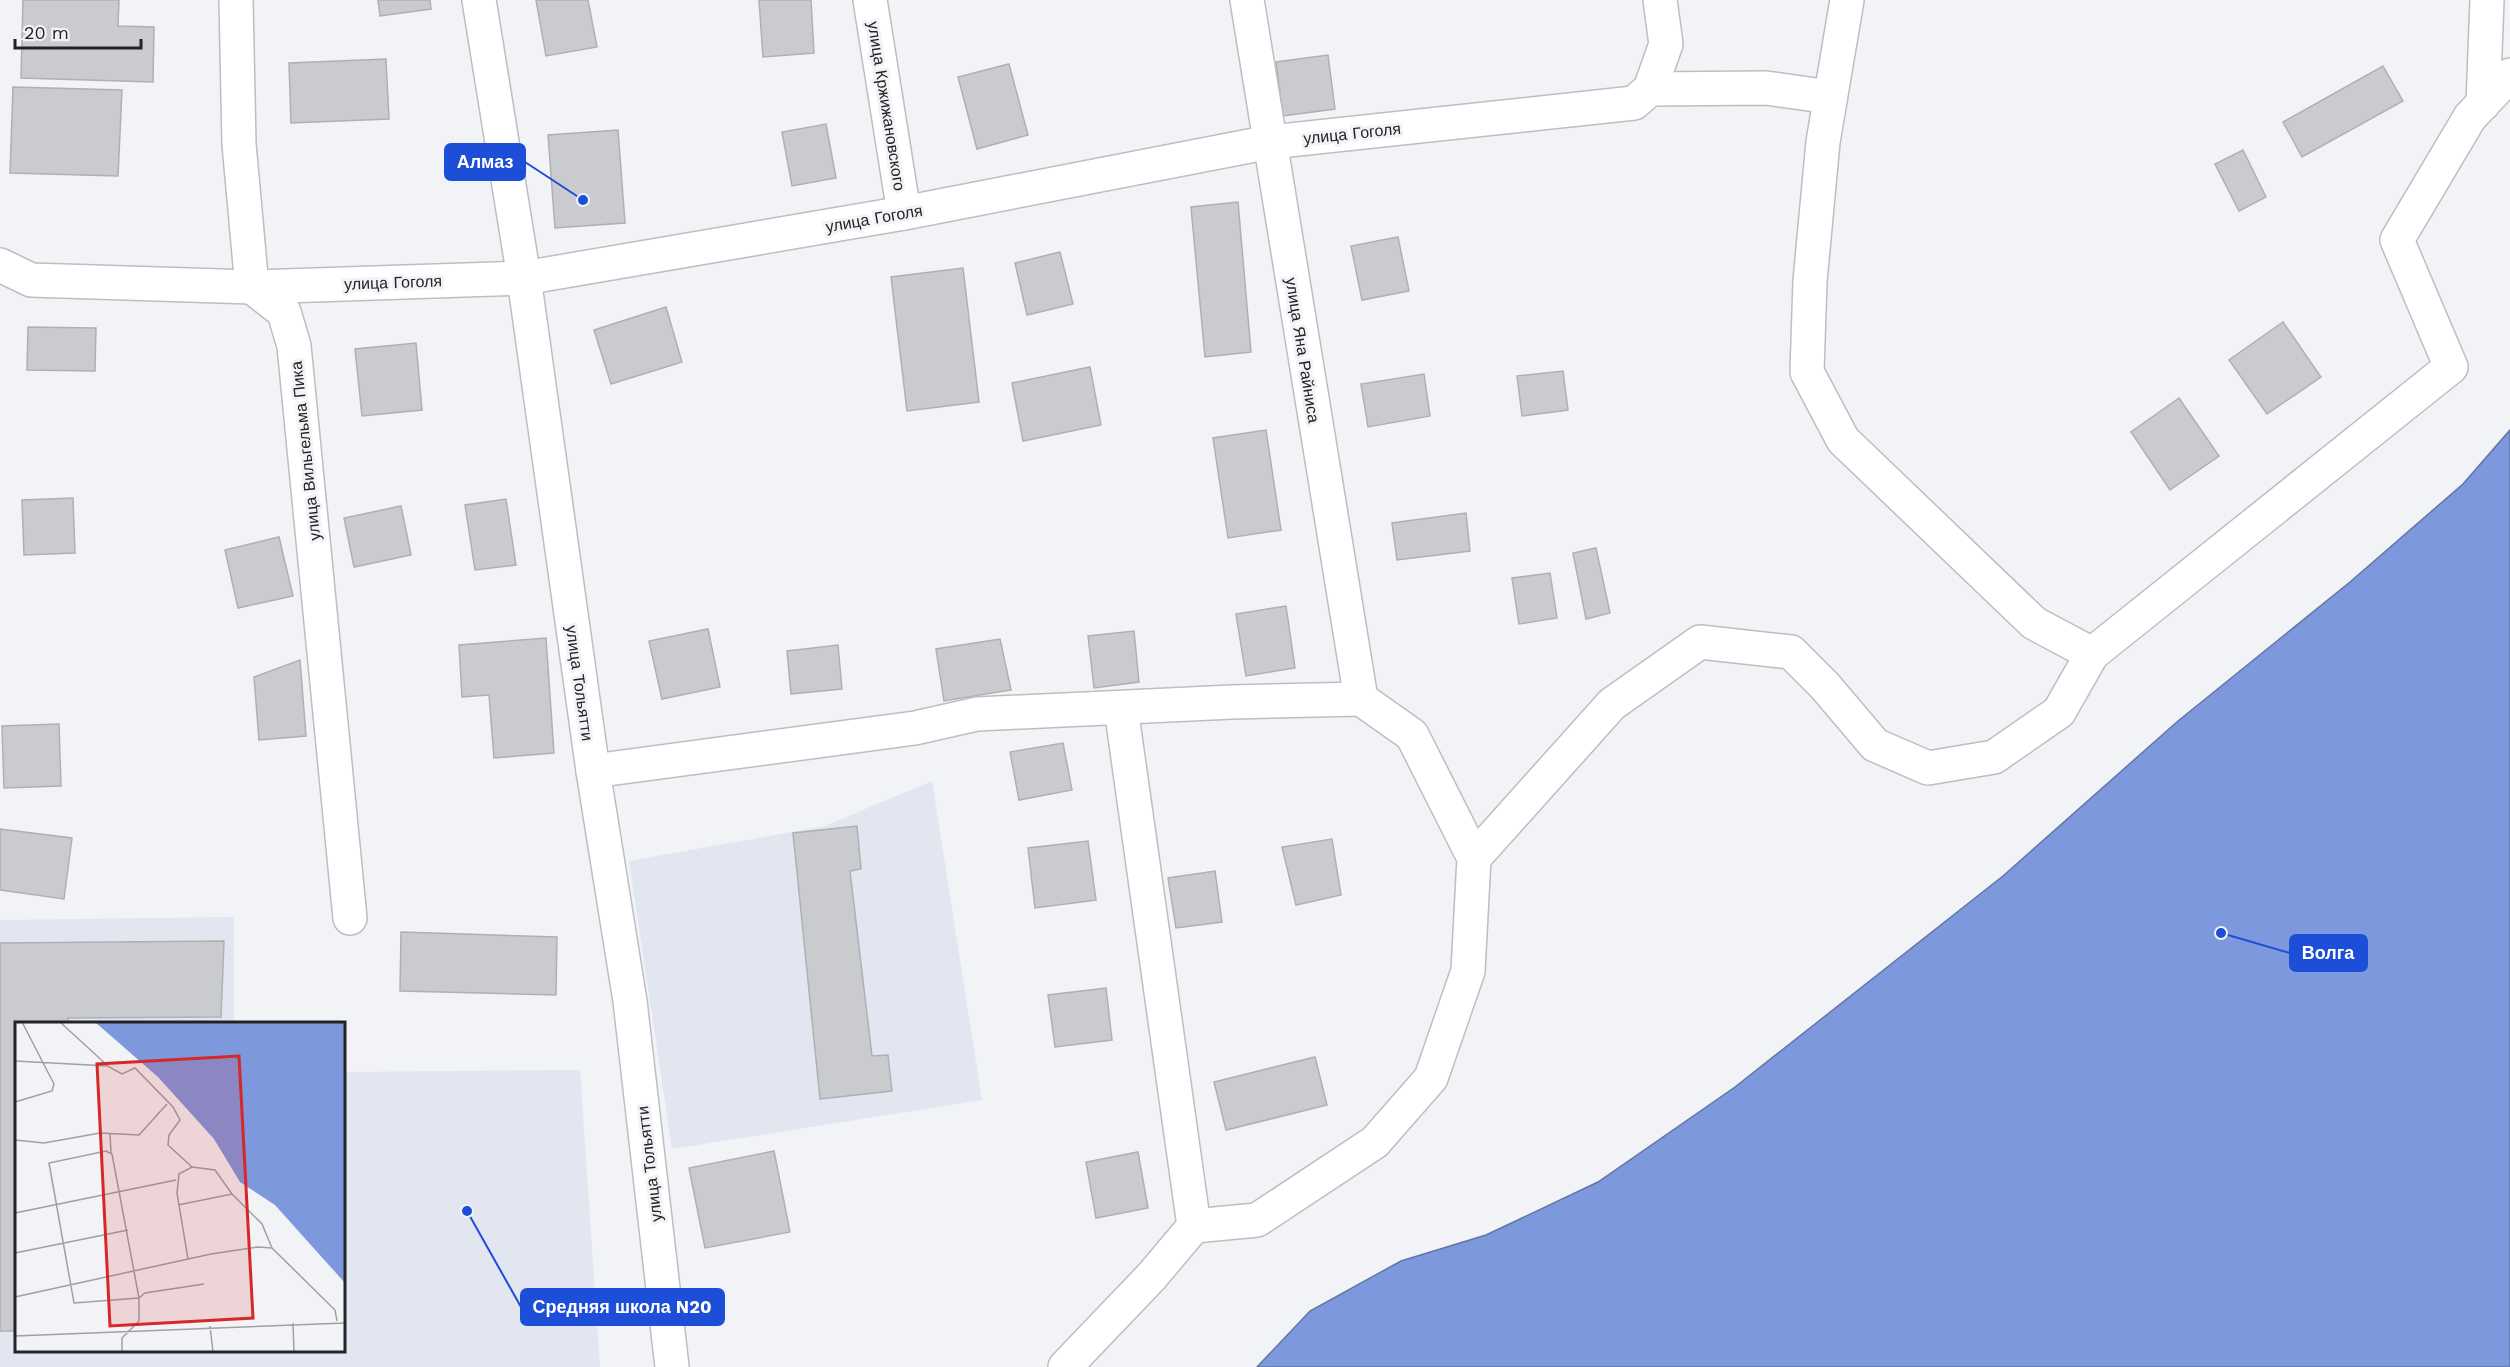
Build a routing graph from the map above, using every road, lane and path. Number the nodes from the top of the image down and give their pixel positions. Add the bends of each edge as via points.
1 (236, 0) edge
2 (479, 0) edge
3 (870, 0) edge
4 (1247, 0) edge
5 (1660, 0) edge
6 (1847, 0) edge
7 (2487, 0) edge
8 (2510, 75) edge
9 (1650, 89) junction
10 (1830, 97) junction
11 (2483, 104) junction
12 (1270, 142) junction
13 (904, 213) junction
14 (0, 265) edge
15 (524, 278) junction
16 (252, 287) junction
17 (2092, 654) junction
18 (1360, 699) junction
19 (1121, 708) junction
20 (593, 771) junction
21 (1474, 858) junction
22 (350, 918) dead end
23 (1194, 1226) junction
24 (672, 1367) edge
25 (1065, 1367) edge

1 - 16 street via 239,144
2 - 15 street, улица Тольятти
3 - 13 street, улица Кржижановского
4 - 12 street, улица Яна Райниса
5 - 9 street via 1666,44
6 - 10 street
7 - 11 street
8 - 11 street
9 - 10 street via 1766,88
9 - 12 street, улица Гоголя via 1634,103
10 - 17 street via 1810,281 1806,372 1843,440 2034,622
11 - 17 street via 2470,117 2397,240 2451,367
12 - 13 street, улица Гоголя
12 - 18 street, улица Яна Райниса
13 - 15 street, улица Гоголя
14 - 16 street, улица Гоголя via 31,280
15 - 16 street, улица Гоголя
15 - 20 street, улица Тольятти
16 - 22 street, улица Вильгельма Пика via 284,312 294,346
17 - 21 street via 2059,712 1994,757 1928,768 1875,745 1791,652 1700,642 1612,704
18 - 19 street
18 - 21 street via 1412,735
19 - 20 street via 977,714 915,728
19 - 23 street
20 - 24 street, улица Тольятти via 630,1001
21 - 23 street via 1468,971 1431,1078 1375,1142 1257,1220
23 - 25 street

